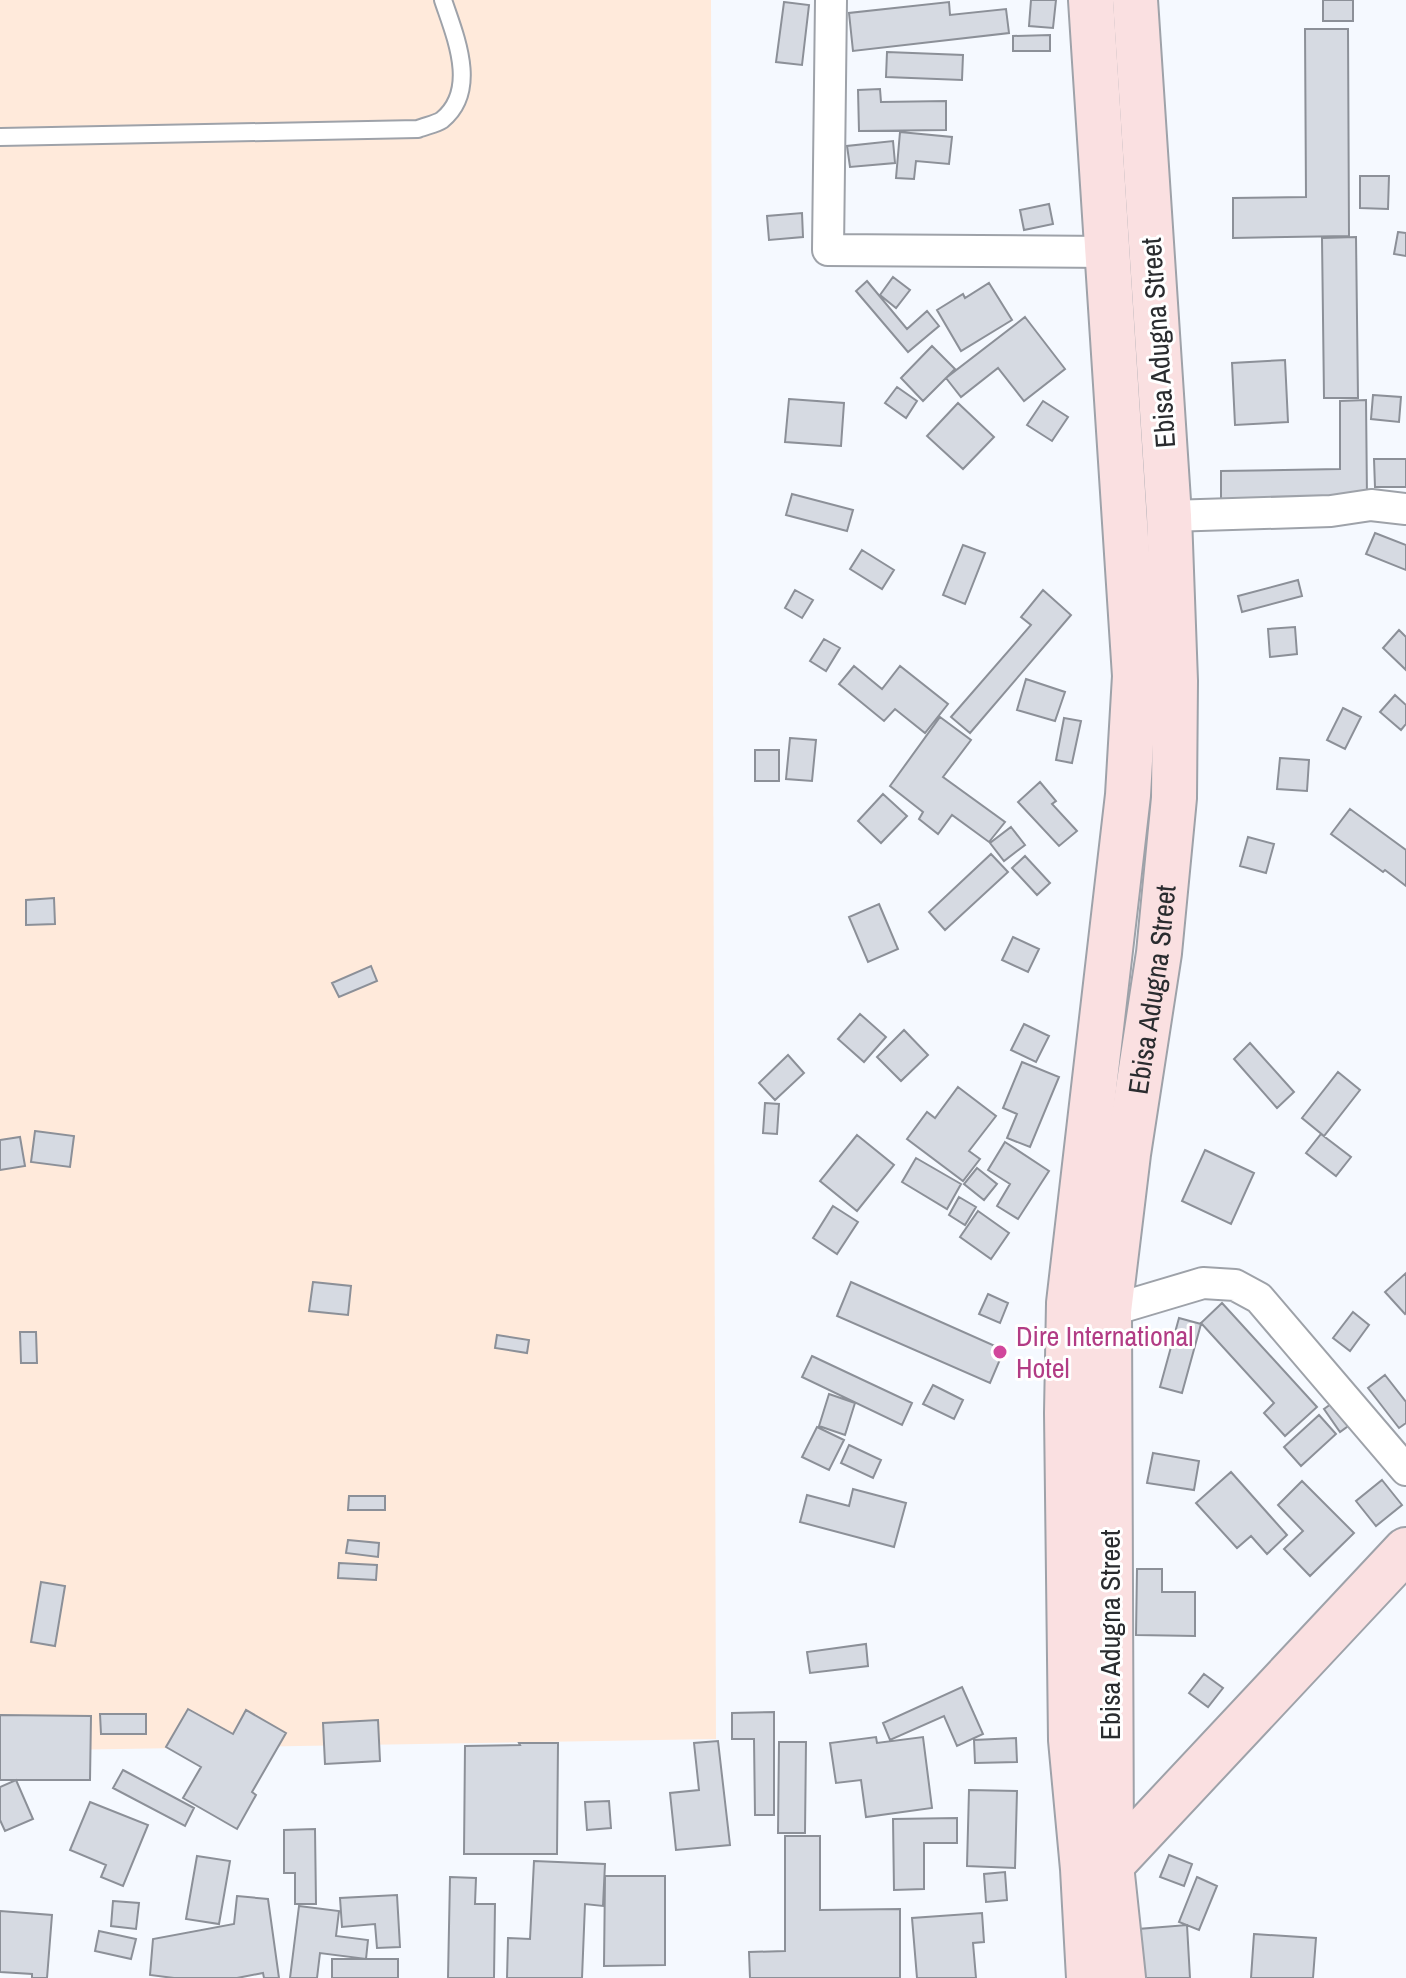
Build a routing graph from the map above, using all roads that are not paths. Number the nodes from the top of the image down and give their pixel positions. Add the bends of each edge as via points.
1 (443, 0) edge
2 (831, 0) edge
3 (1091, 0) edge
4 (1135, 0) edge
5 (0, 137) edge
6 (1108, 252) junction
7 (1406, 509) edge
8 (1169, 516) junction
9 (1109, 1311) junction
10 (1406, 1470) edge
11 (1406, 1550) edge
12 (1111, 1865) junction
13 (1089, 1978) edge
14 (1123, 1978) edge

1 - 5 lane via 462,67 459,97 441,121 418,129
2 - 6 street via 828,250
3 - 6 main road, Ebisa Adugna Street
4 - 8 main road, Ebisa Adugna Street
6 - 13 main road, Ebisa Adugna Street via 1135,676 1128,795 1069,1303 1071,1740
7 - 8 street via 1371,505
8 - 9 main road, Ebisa Adugna Street via 1174,798 1159,953
9 - 10 street via 1203,1283 1235,1285 1259,1298
9 - 12 main road, Ebisa Adugna Street
11 - 12 main road
12 - 14 main road, Ebisa Adugna Street

